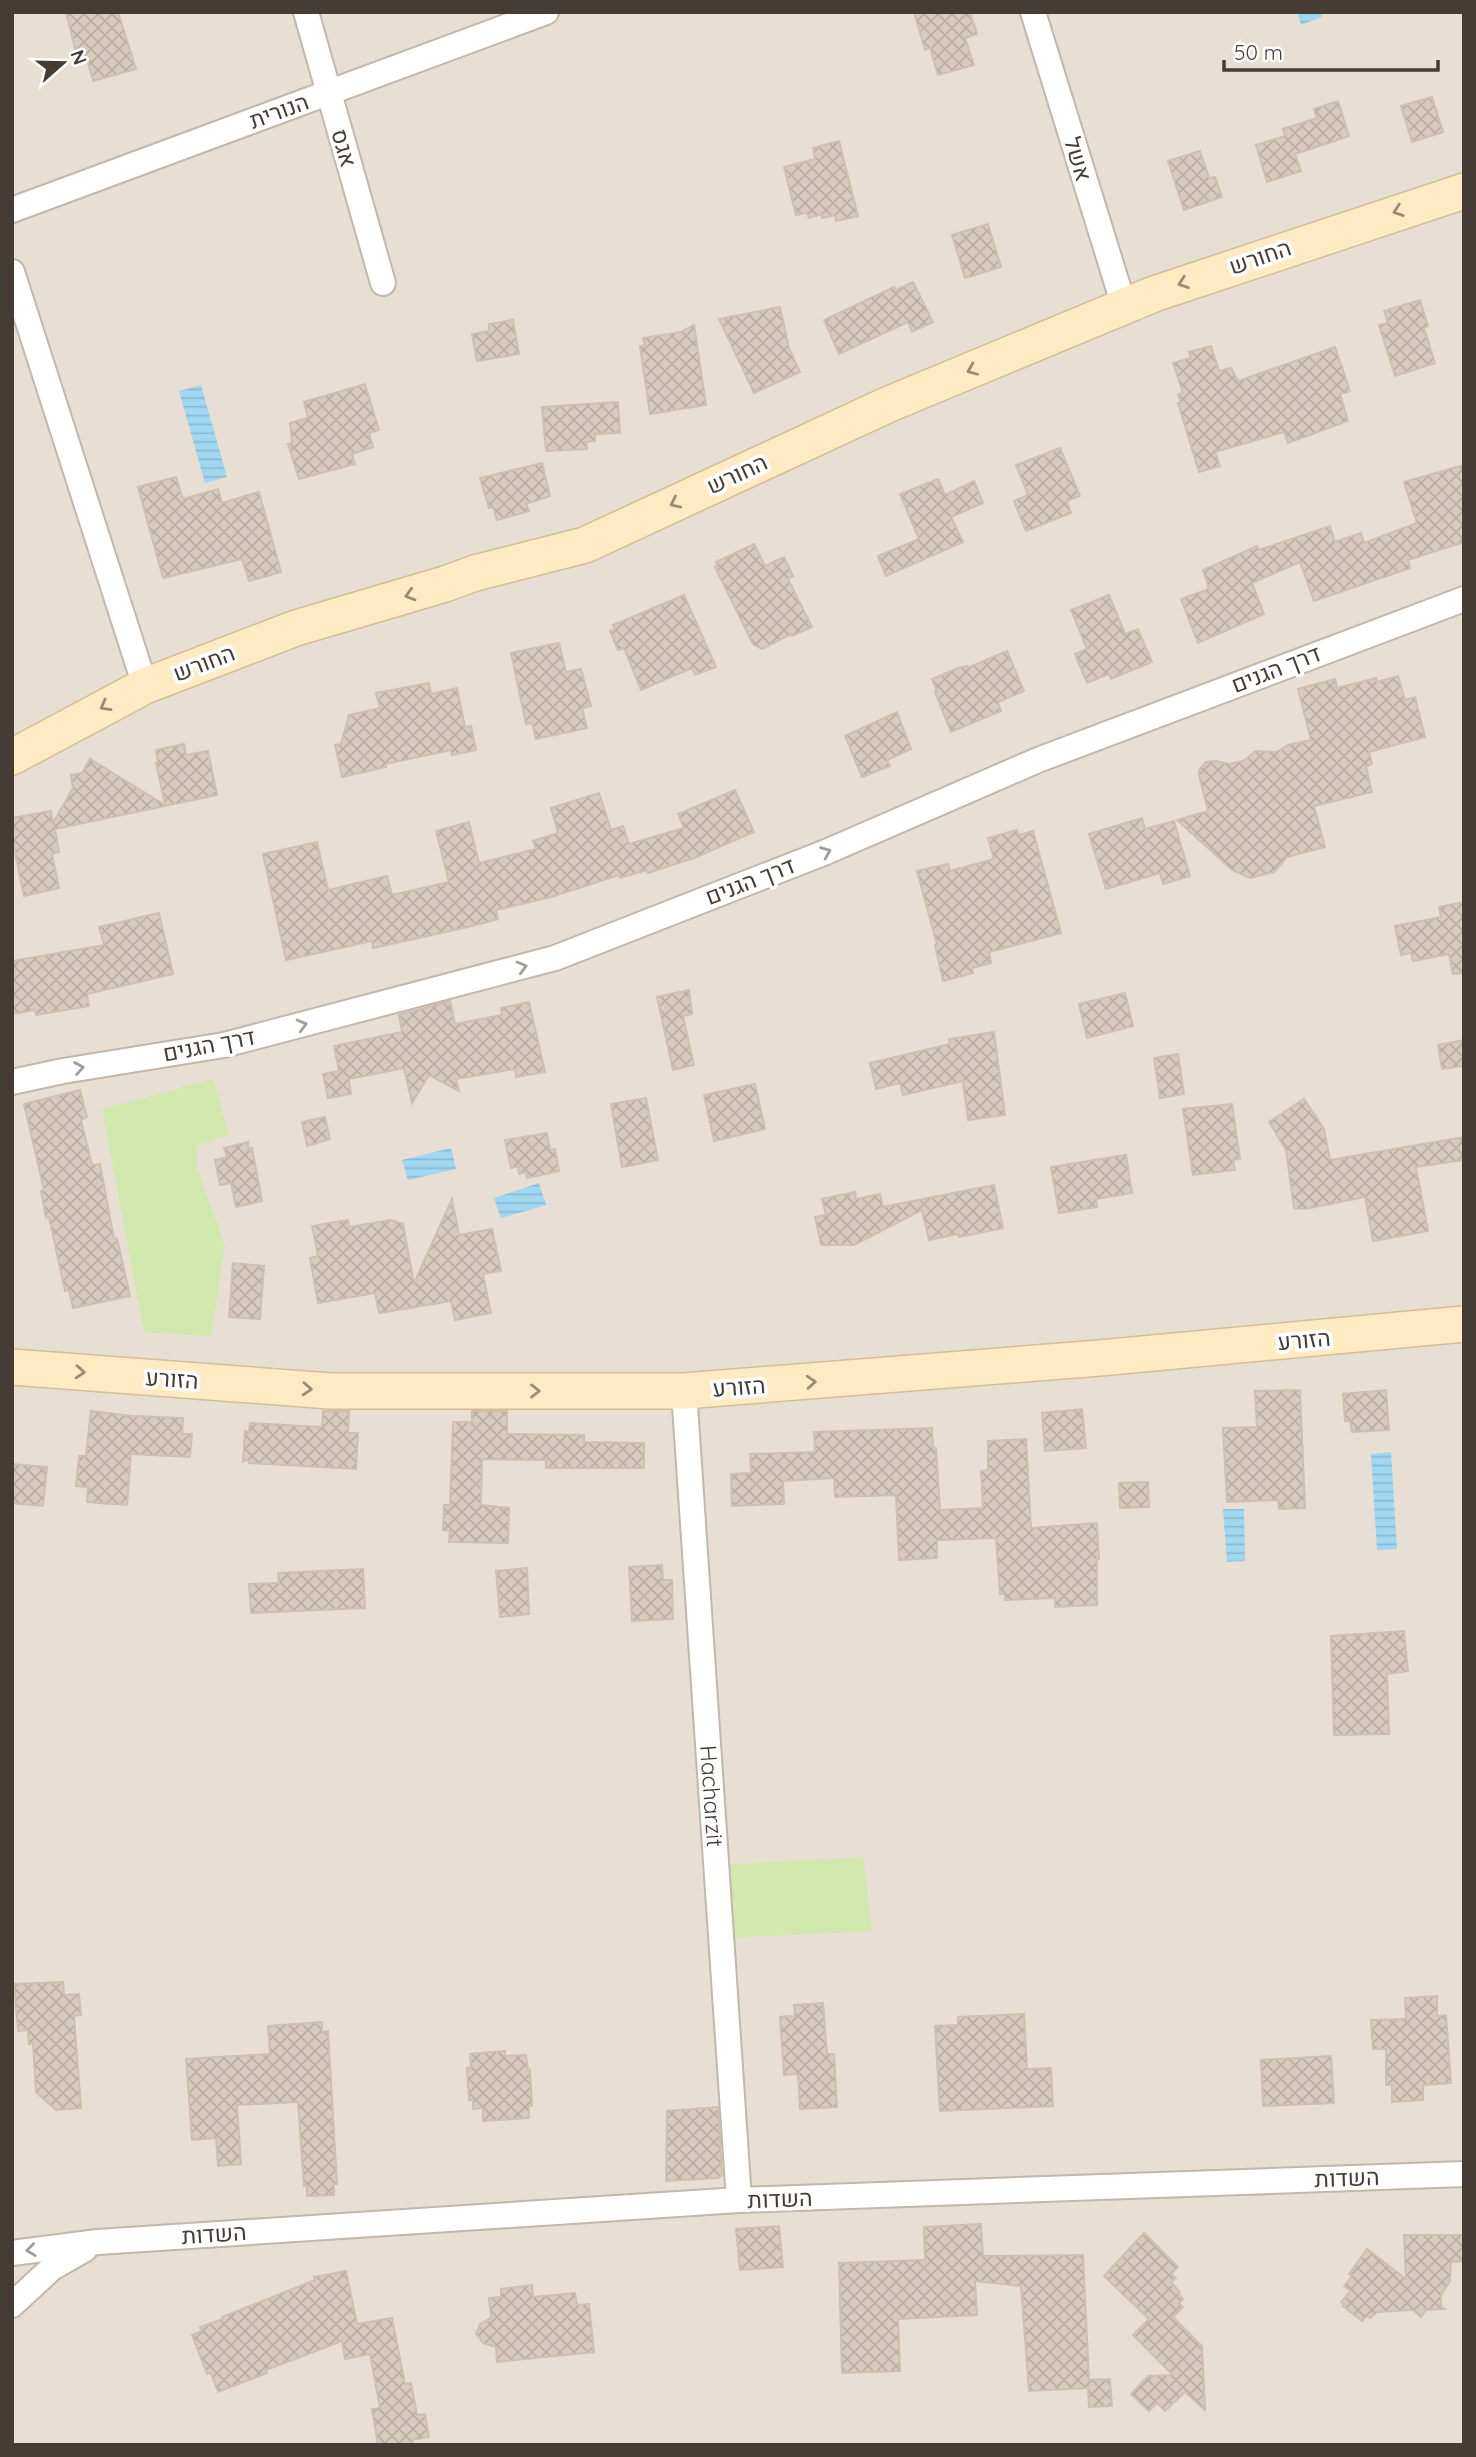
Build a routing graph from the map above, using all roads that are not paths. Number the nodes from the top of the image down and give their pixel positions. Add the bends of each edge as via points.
1 (306, 12) edge
2 (546, 12) edge
3 (1033, 12) edge
4 (328, 93) junction
5 (1464, 191) edge
6 (12, 210) edge
7 (12, 272) edge
8 (383, 283) dead end
9 (1124, 306) junction
10 (1464, 599) edge
11 (145, 686) junction
12 (12, 757) edge
13 (12, 1083) edge
14 (1464, 1324) edge
15 (12, 1367) edge
16 (684, 1391) junction
17 (1464, 2174) edge
18 (739, 2200) junction
19 (98, 2242) junction
20 (12, 2253) edge
21 (12, 2305) edge

1 - 4 street, אגס
2 - 4 street, הנורית
3 - 9 street, אשל
4 - 6 street, הנורית
4 - 8 street, אגס
5 -> 9 street, החורש
7 - 11 street
9 -> 11 street, החורש via 887,405 585,545 474,573 296,628
13 -> 10 street, דרך הגנים via 224,1045 555,958 825,852 1038,760
11 -> 12 street, החורש
16 -> 14 street, הזורע
15 -> 16 street, הזורע via 331,1391
16 - 18 street, Hacharzit
17 - 18 street, השדות
18 - 19 street, השדות
19 -> 20 street, השדות
19 - 21 street, השדות via 52,2268

